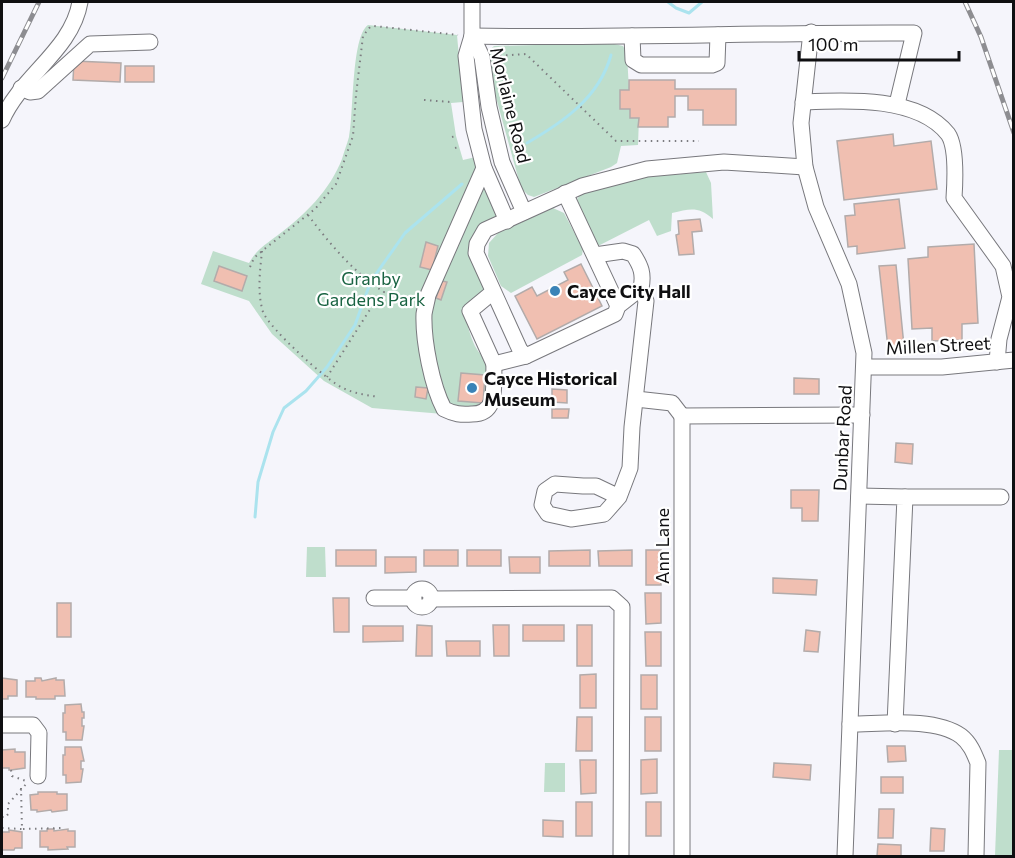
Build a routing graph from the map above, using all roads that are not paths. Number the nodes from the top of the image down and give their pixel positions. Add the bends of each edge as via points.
1 (80, 2) edge
2 (472, 2) edge
3 (811, 33) junction
4 (718, 35) junction
5 (472, 36) junction
6 (632, 36) junction
7 (150, 42) dead end
8 (21, 88) junction
9 (803, 102) junction
10 (897, 104) junction
11 (2, 120) edge
12 (805, 167) junction
13 (484, 168) junction
14 (565, 194) junction
15 (524, 212) junction
16 (507, 221) junction
17 (595, 255) junction
18 (641, 288) junction
19 (493, 292) junction
20 (618, 306) junction
21 (526, 356) junction
22 (1014, 360) edge
23 (997, 362) junction
24 (495, 364) junction
25 (865, 367) junction
26 (636, 399) junction
27 (862, 415) junction
28 (682, 416) junction
29 (619, 496) dead end
30 (859, 496) junction
31 (905, 497) junction
32 (1001, 497) dead end
33 (374, 598) dead end
34 (850, 724) junction
35 (895, 724) junction
36 (2, 725) edge
37 (38, 776) dead end
38 (621, 856) edge
39 (682, 856) edge
40 (845, 856) edge
41 (976, 856) edge

1 - 8 street via 78,15 64,40
2 - 5 street
3 - 4 street
3 - 9 street, Dunbar Road
3 - 10 street via 914,33
4 - 6 street
4 - 6 street via 717,63 712,65 641,64 633,60
5 - 6 street
5 - 13 street, Morlaine Road via 466,56 474,129
5 - 15 street, Morlaine Road via 482,57 502,162
7 - 8 street via 90,44 38,91
8 - 11 street
9 - 10 street
9 - 12 street, Dunbar Road
10 - 23 street via 926,116 949,135 956,169 954,198 1003,266 1010,297
12 - 14 street via 724,162 669,166 604,178
12 - 25 street, Dunbar Road via 816,207 849,284
13 - 16 street, Morlaine Road
13 - 24 street via 428,295 424,315 435,386 444,409 455,415 487,411 492,406
14 - 15 street
14 - 17 street
15 - 16 street
16 - 19 street via 485,230 477,244 476,253
17 - 18 street via 623,251 633,254 644,277
17 - 20 street
18 - 20 street
18 - 26 street via 646,301
19 - 21 street
19 - 24 street via 470,311
20 - 21 street via 615,314
21 - 24 street
22 - 23 street, Millen Street
23 - 25 street, Millen Street
25 - 27 street, Dunbar Road
26 - 28 street via 672,403
26 - 29 street via 630,468
27 - 28 street
27 - 30 street, Dunbar Road
28 - 39 street, Ann Lane
30 - 31 street
30 - 34 street, Dunbar Road
31 - 32 street
31 - 35 street
33 - 38 street via 414,598 423,589 431,599 612,598 622,607
34 - 35 street
34 - 40 street, Dunbar Road
35 - 41 street via 945,727 973,749 978,763
36 - 37 street via 37,728

